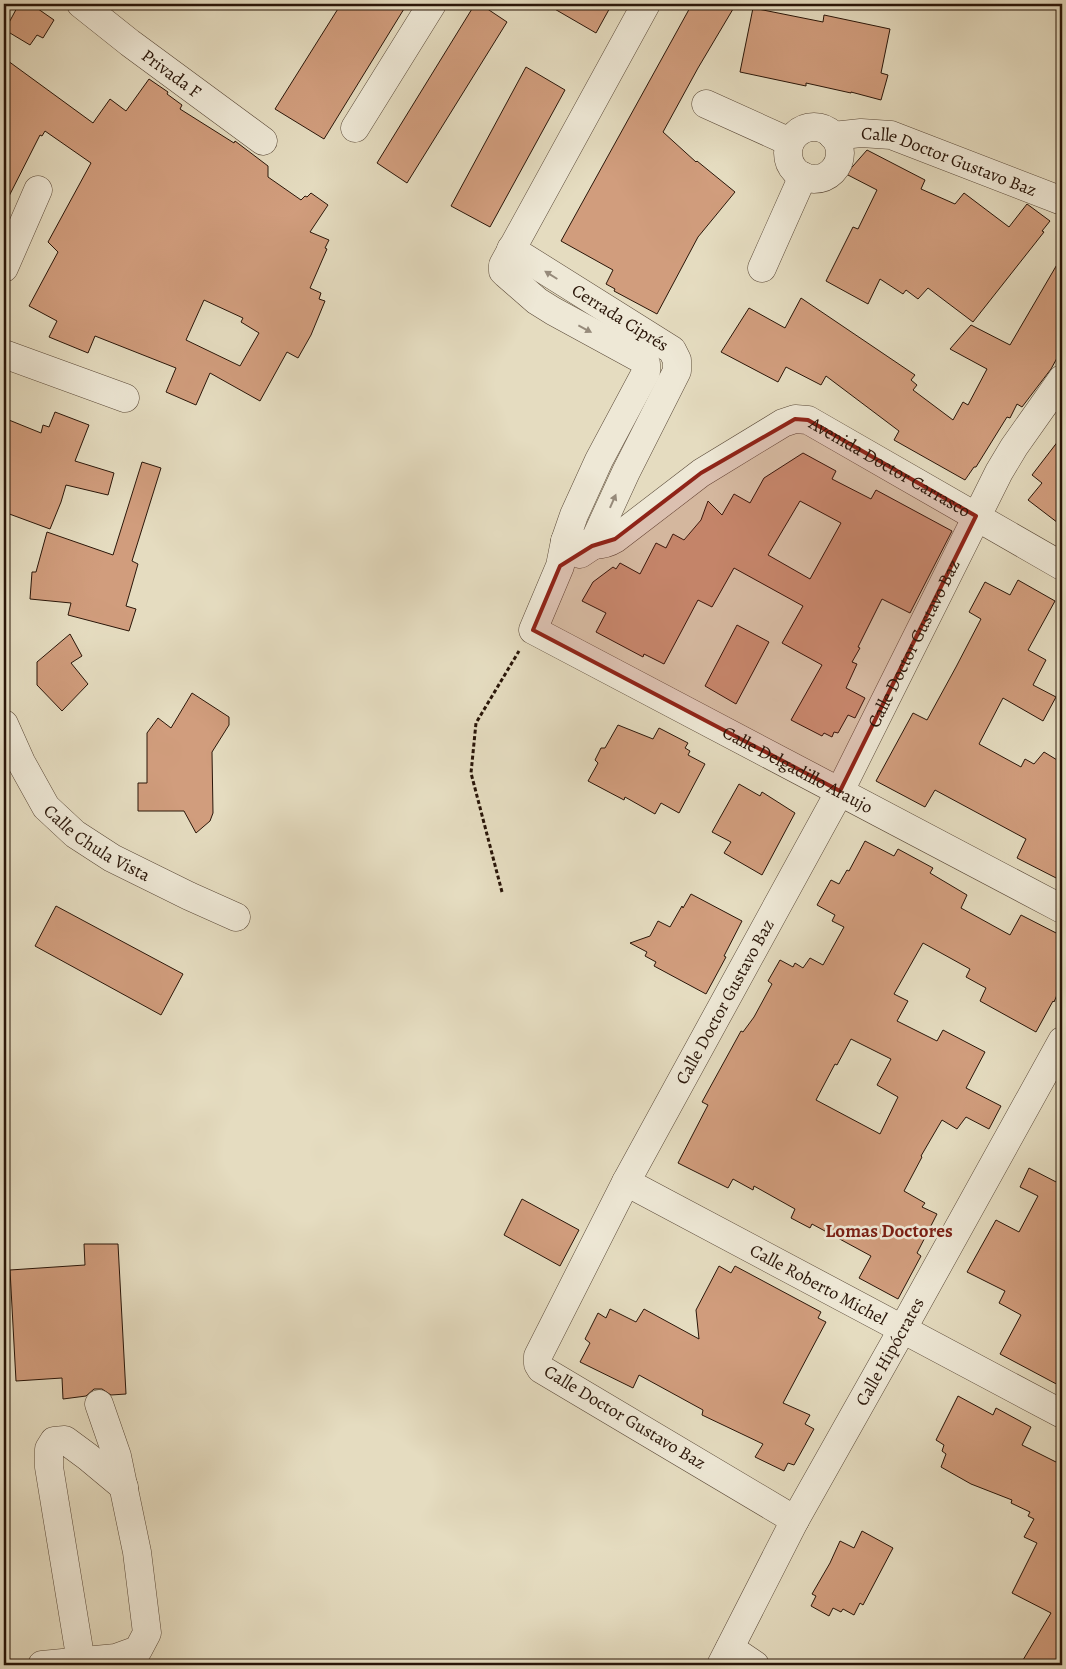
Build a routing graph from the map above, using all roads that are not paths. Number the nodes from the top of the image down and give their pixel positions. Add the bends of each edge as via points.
1 (81, 4) edge
2 (432, 4) edge
3 (646, 4) edge
4 (706, 104) dead end
5 (355, 128) dead end
6 (833, 136) junction
7 (263, 141) dead end
8 (790, 142) junction
9 (803, 176) junction
10 (38, 190) dead end
11 (1062, 201) edge
12 (511, 250) junction
13 (4, 268) edge
14 (762, 268) dead end
15 (4, 354) edge
16 (1062, 379) edge
17 (125, 398) dead end
18 (629, 404) junction
19 (655, 414) junction
20 (604, 449) junction
21 (630, 464) junction
22 (976, 516) junction
23 (592, 546) junction
24 (562, 554) junction
25 (1062, 566) edge
26 (4, 724) edge
27 (840, 791) junction
28 (1062, 910) edge
29 (236, 917) dead end
30 (1062, 1041) edge
31 (626, 1182) junction
32 (902, 1330) junction
33 (99, 1404) dead end
34 (1062, 1414) edge
35 (124, 1487) junction
36 (796, 1520) junction
37 (725, 1657) edge
38 (82, 1662) junction
39 (42, 1665) edge
40 (755, 1665) edge

1 - 7 street, Privada F
2 - 5 street
3 - 12 street, Cerrada Ciprés
4 - 8 street
6 - 8 street via 814,127 804,129
6 - 9 street via 840,154 831,172 812,179
6 - 11 street, Calle Doctor Gustavo Baz via 861,133 891,135
8 - 9 street via 789,162 794,171
9 - 14 street
10 - 13 street
12 -> 18 street, Cerrada Ciprés via 503,270 537,301 646,364 646,372
19 -> 12 street, Cerrada Ciprés via 677,371 677,360 672,350
15 - 17 street
16 - 22 street, Calle Doctor Gustavo Baz via 1014,447
18 - 19 street
18 - 20 street, Cerrada Ciprés
19 - 21 street, Cerrada Ciprés
20 - 21 street
20 - 24 street, Cerrada Ciprés via 574,515
23 -> 21 street, Cerrada Ciprés
22 - 23 street, Avenida Doctor Carrasco via 808,420 795,419 782,423 700,473 615,539
22 - 25 street, Avenida Doctor Carrasco
22 - 27 street, Calle Doctor Gustavo Baz
23 - 24 street, Avenida Doctor Carrasco
24 - 27 street, Calle Delgadillo Araujo via 533,630
26 - 29 street, Calle Chula Vista via 46,806 75,834 112,858
27 - 28 street, Calle Delgadillo Araujo
27 - 31 street, Calle Doctor Gustavo Baz
30 - 32 street, Calle Hipócrates
31 - 32 street, Calle Roberto Michel
31 - 36 street, Calle Doctor Gustavo Baz via 538,1356 538,1364 541,1369
32 - 34 street, Calle Roberto Michel
32 - 36 street, Calle Hipócrates
33 - 35 street
35 - 38 street via 137,1552 147,1634 138,1650 116,1658
35 - 38 street via 65,1440 54,1441 49,1449 49,1467
36 - 37 street, Calle Hipócrates
37 - 40 street
38 - 39 street

